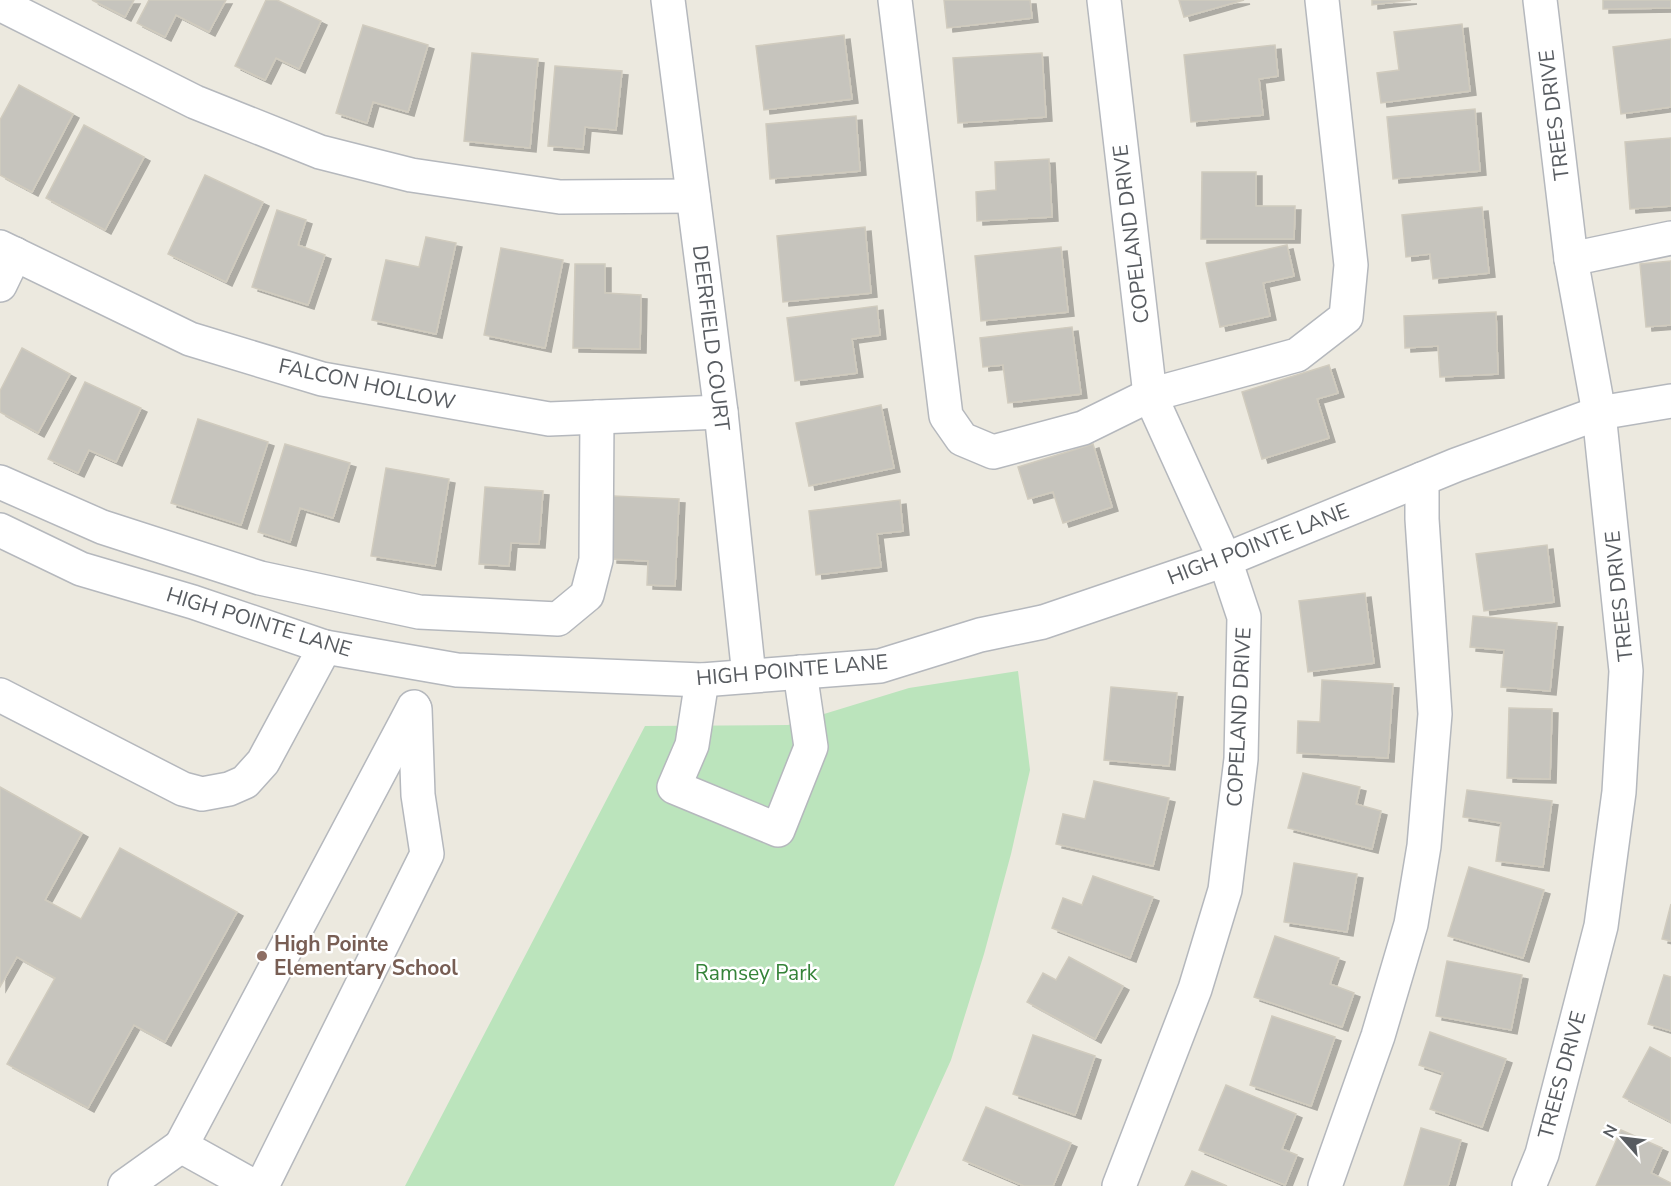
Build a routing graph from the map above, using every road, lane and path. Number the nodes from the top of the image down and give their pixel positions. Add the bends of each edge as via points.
1 (668, 0) edge
2 (895, 0) edge
3 (1104, 0) edge
4 (1322, 0) edge
5 (1540, 0) edge
6 (0, 4) edge
7 (693, 196) junction
8 (1671, 238) edge
9 (7, 251) edge
10 (1571, 259) junction
11 (0, 285) edge
12 (1150, 395) junction
13 (1671, 401) edge
14 (721, 412) junction
15 (1599, 413) junction
16 (597, 417) junction
17 (1422, 479) junction
18 (0, 482) edge
19 (0, 530) edge
20 (1225, 560) junction
21 (325, 646) junction
22 (412, 662) junction
23 (801, 672) junction
24 (749, 676) junction
25 (702, 680) junction
26 (0, 695) edge
27 (414, 707) junction
28 (181, 1146) junction
29 (125, 1186) edge
30 (253, 1186) edge
31 (262, 1186) edge
32 (1119, 1186) edge
33 (1325, 1186) edge
34 (1529, 1186) edge

1 - 7 street, DEERFIELD COURT
2 - 12 street via 946,416 962,439 993,452 1083,428
3 - 12 street, COPELAND DRIVE
4 - 12 street via 1351,265 1346,317 1298,356
5 - 10 street, TREES DRIVE
6 - 7 street via 195,102 320,152 411,175 560,197
7 - 14 street, DEERFIELD COURT
8 - 10 street
9 - 11 street
9 - 16 street, FALCON HOLLOW via 190,339 322,379 549,419
10 - 15 street, TREES DRIVE
12 - 20 street, COPELAND DRIVE
13 - 15 street, HIGH POINTE LANE
14 - 16 street, FALCON HOLLOW
14 - 24 street, DEERFIELD COURT
15 - 17 street, HIGH POINTE LANE
15 - 34 street, TREES DRIVE via 1626,671 1619,792 1601,926 1542,1154
16 - 18 street via 596,560 587,595 558,619 419,612 260,578 102,526
17 - 20 street, HIGH POINTE LANE
17 - 33 street via 1435,714 1425,846 1411,924 1378,1036
19 - 21 street, HIGH POINTE LANE via 81,569
20 - 23 street, HIGH POINTE LANE via 1043,622 980,635 880,666
20 - 32 street, COPELAND DRIVE via 1244,617 1241,759 1225,890 1195,989
21 - 22 street, HIGH POINTE LANE
21 - 26 street via 263,762 245,782 202,794 183,789
22 - 25 street, HIGH POINTE LANE via 457,670
22 - 27 street
23 - 24 street, HIGH POINTE LANE
23 - 25 street via 811,747 778,830 674,787 692,745
24 - 25 street, HIGH POINTE LANE
27 - 28 street
27 - 31 street via 418,795 427,854
28 - 29 street
28 - 30 street

